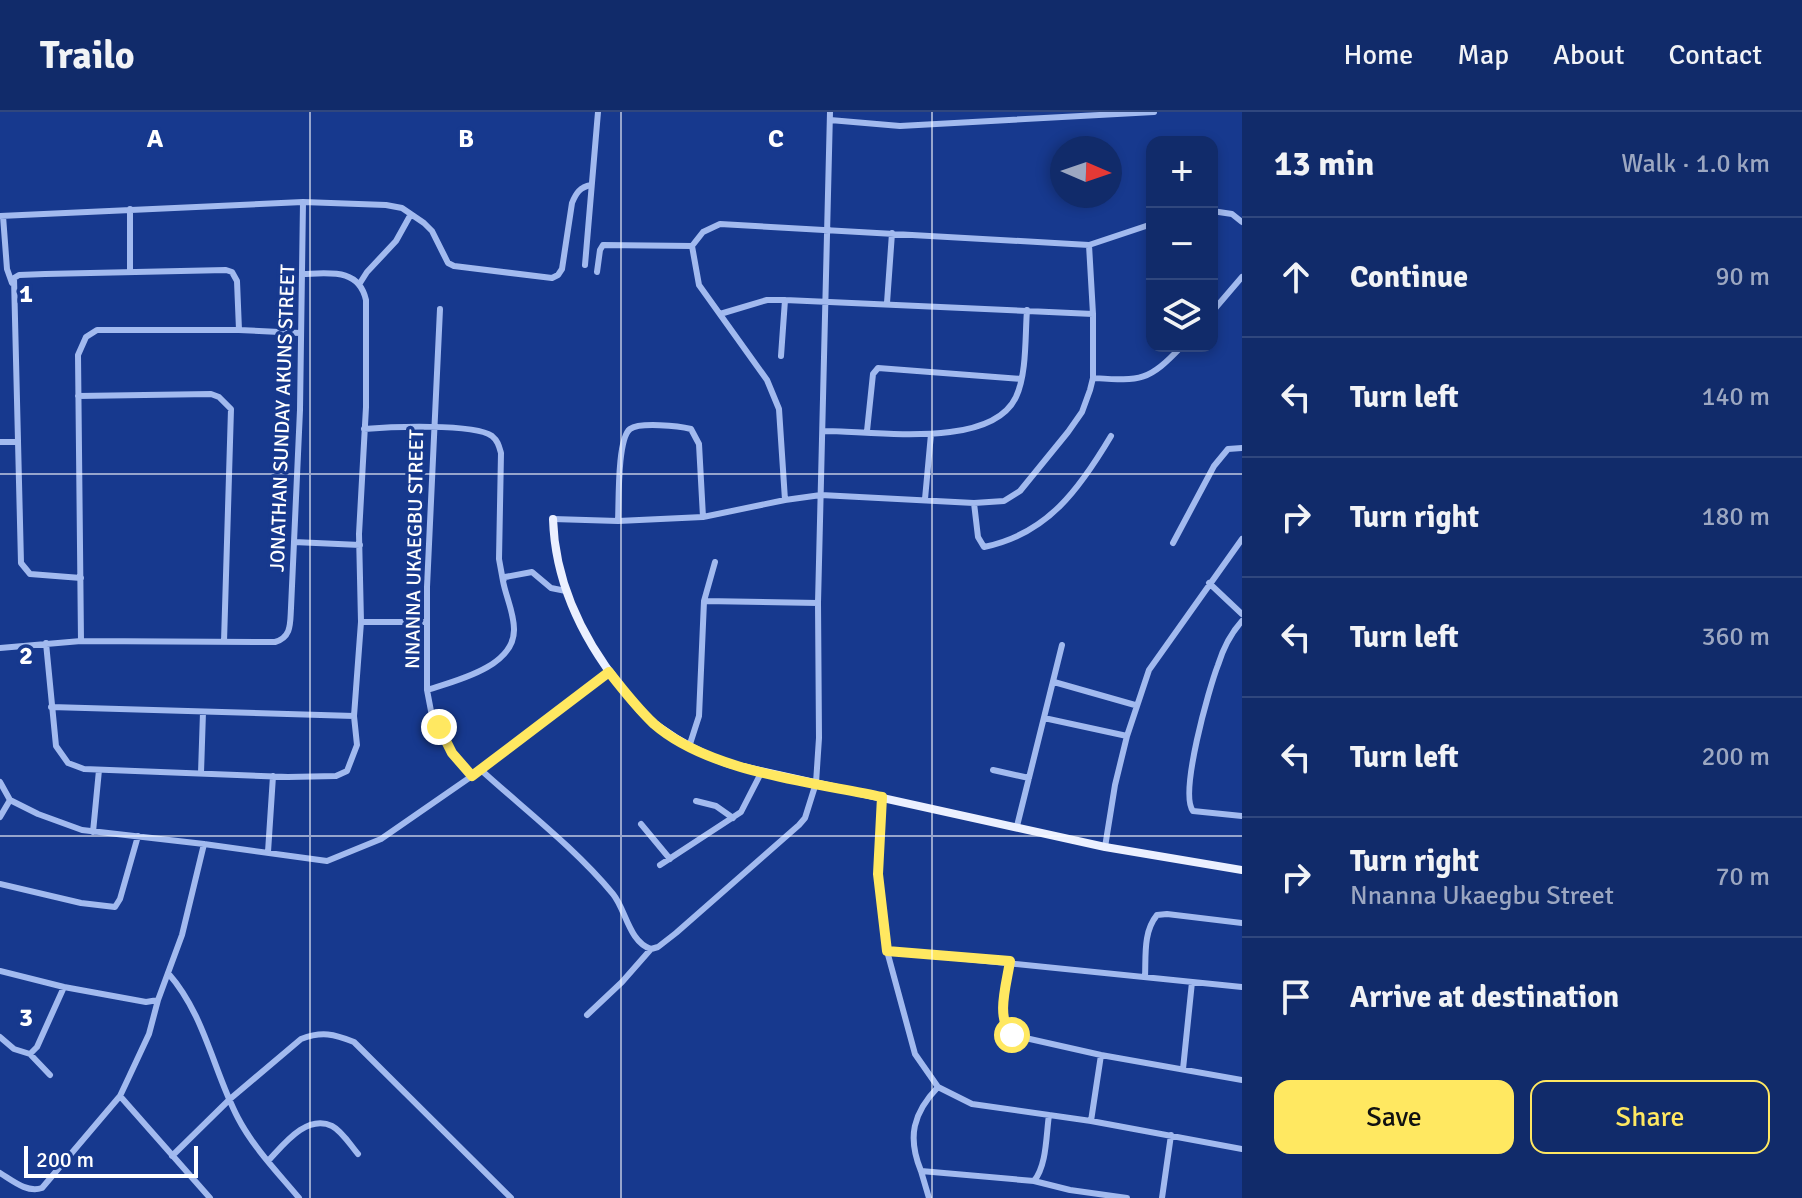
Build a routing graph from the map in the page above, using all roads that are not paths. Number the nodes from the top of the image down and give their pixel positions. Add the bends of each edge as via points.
1 (598, 112) edge
2 (1154, 112) edge
3 (830, 116) edge
4 (591, 185) junction
5 (303, 202) junction
6 (130, 209) junction
7 (1218, 212) edge
8 (411, 214) junction
9 (2, 216) edge
10 (1242, 222) edge
11 (1146, 226) edge
12 (827, 232) junction
13 (892, 233) junction
14 (1089, 245) junction
15 (692, 246) junction
16 (585, 265) dead end
17 (130, 271) junction
18 (597, 272) dead end
19 (303, 274) junction
20 (1242, 277) edge
21 (12, 283) junction
22 (360, 283) junction
23 (785, 300) junction
24 (826, 301) junction
25 (887, 303) junction
26 (1218, 305) edge
27 (440, 309) dead end
28 (1027, 310) junction
29 (720, 314) junction
30 (1093, 314) junction
31 (239, 330) junction
32 (300, 333) junction
33 (1176, 352) edge
34 (781, 356) dead end
35 (1093, 378) junction
36 (1021, 379) junction
37 (78, 396) junction
38 (432, 428) junction
39 (364, 429) junction
40 (824, 431) junction
41 (867, 431) junction
42 (931, 434) junction
43 (1111, 436) dead end
44 (0, 442) edge
45 (16, 442) junction
46 (1242, 448) edge
47 (821, 495) junction
48 (925, 499) junction
49 (785, 500) junction
50 (974, 503) junction
51 (703, 517) junction
52 (553, 519) joint
53 (618, 521) junction
54 (1242, 539) edge
55 (294, 542) junction
56 (1173, 543) dead end
57 (360, 545) junction
58 (715, 562) dead end
59 (81, 578) junction
60 (503, 581) junction
61 (1209, 583) junction
62 (566, 591) junction
63 (704, 601) junction
64 (818, 603) junction
65 (1242, 614) edge
66 (1242, 621) edge
67 (361, 622) junction
68 (427, 622) junction
69 (81, 641) junction
70 (224, 642) junction
71 (46, 643) junction
72 (1062, 645) dead end
73 (0, 648) edge
74 (609, 672) junction
75 (1054, 682) junction
76 (427, 690) junction
77 (1135, 705) junction
78 (51, 707) junction
79 (203, 712) junction
80 (354, 716) junction
81 (1044, 718) junction
82 (1127, 736) junction
83 (689, 747) junction
84 (99, 770) junction
85 (481, 770) junction
86 (993, 770) dead end
87 (762, 771) junction
88 (201, 773) junction
89 (273, 776) junction
90 (472, 776) junction
91 (1029, 778) junction
92 (0, 782) edge
93 (816, 783) junction
94 (882, 797) junction
95 (10, 800) junction
96 (696, 801) dead end
97 (1242, 816) edge
98 (0, 817) edge
99 (733, 818) junction
100 (641, 824) dead end
101 (1017, 826) junction
102 (93, 832) junction
103 (138, 836) junction
104 (204, 844) junction
105 (1105, 847) junction
106 (268, 852) junction
107 (670, 859) junction
108 (660, 865) dead end
109 (1242, 870) edge
110 (0, 884) edge
111 (1242, 923) edge
112 (651, 949) junction
113 (887, 951) junction
114 (1010, 961) junction
115 (0, 971) edge
116 (168, 973) junction
117 (1145, 977) junction
118 (1192, 982) junction
119 (64, 987) junction
120 (1242, 987) edge
121 (158, 1000) junction
122 (587, 1015) dead end
123 (0, 1037) edge
124 (30, 1054) junction
125 (1101, 1055) junction
126 (1183, 1069) junction
127 (50, 1075) dead end
128 (1242, 1080) edge
129 (938, 1087) junction
130 (120, 1096) junction
131 (230, 1099) junction
132 (1049, 1115) junction
133 (1091, 1121) junction
134 (1171, 1135) junction
135 (1242, 1149) edge
136 (358, 1154) dead end
137 (172, 1156) junction
138 (269, 1160) junction
139 (921, 1171) junction
140 (0, 1173) edge
141 (1034, 1181) junction
142 (35, 1190) junction
143 (1081, 1195) edge
144 (30, 1198) edge
145 (210, 1198) edge
146 (299, 1198) edge
147 (511, 1198) edge
148 (929, 1198) edge
149 (1127, 1198) edge
150 (1162, 1198) edge

1 - 4 street
2 - 3 street via 900,126
3 - 12 street
4 - 8 street via 583,187 572,203 562,269 552,278 454,266 432,231
4 - 16 street
5 - 6 street
5 - 8 street via 386,205
5 - 19 street, JONATHAN SUNDAY AKUNS STREET
6 - 9 street
6 - 17 street
7 - 10 street
8 - 22 street
9 - 21 street
11 - 14 street
12 - 13 street
12 - 15 street via 720,224 703,232
12 - 24 street
13 - 14 street
13 - 25 street
14 - 30 street
15 - 18 street via 603,245
15 - 29 street via 699,285
17 - 21 street via 19,275
17 - 31 street via 232,272
19 - 22 street via 343,275
19 - 32 street, JONATHAN SUNDAY AKUNS STREET
20 - 26 street
21 - 45 street
22 - 39 street via 367,321
23 - 24 street
23 - 29 street
23 - 34 street
24 - 25 street
24 - 40 street
25 - 28 street
27 - 38 street, NNANNA UKAEGBU STREET
28 - 30 street
28 - 36 street
29 - 49 street via 767,380 779,409
30 - 35 street
31 - 32 street
31 - 37 street via 97,330 78,355
32 - 55 street, JONATHAN SUNDAY AKUNS STREET
33 - 35 street via 1145,378
35 - 50 street via 1082,412 1020,491 1004,501
36 - 41 street via 878,368
36 - 42 street via 1010,406 987,424
37 - 59 street
37 - 70 street via 211,394 231,409
38 - 39 street
38 - 60 street via 483,432 498,443
38 - 68 street, NNANNA UKAEGBU STREET
39 - 57 street
40 - 41 street
40 - 47 street
41 - 42 street
42 - 48 street
43 - 50 street via 1064,503 1023,532 984,547
44 - 45 street
45 - 59 street via 21,563 30,574
46 - 56 street via 1228,449 1214,466
47 - 48 street
47 - 49 street
47 - 64 street
48 - 50 street
49 - 51 street
51 - 53 street
51 - 53 street via 697,436 679,426 634,427 621,448
52 - 53 street
52 - 62 main road
54 - 61 street
55 - 57 street
55 - 70 street, JONATHAN SUNDAY AKUNS STREET via 287,635 275,642
57 - 67 street
58 - 63 street
59 - 69 street
60 - 62 street via 532,572 551,588
60 - 76 street via 514,629 504,653 480,672
61 - 65 street
61 - 77 street via 1158,654
62 - 74 main road
63 - 64 street
63 - 83 street via 699,716
64 - 93 street
66 - 97 street via 1217,665 1187,797 1193,811
67 - 68 street
67 - 80 street
68 - 76 street, NNANNA UKAEGBU STREET
69 - 70 street
69 - 71 street
71 - 73 street
71 - 78 street
72 - 75 street
74 - 83 main road via 656,726
74 - 85 street
75 - 77 street
75 - 81 street
76 - 90 street, NNANNA UKAEGBU STREET via 431,711 452,753
77 - 82 street
78 - 79 street
78 - 84 street via 56,746 68,763
79 - 80 street
79 - 88 street
80 - 89 street via 357,745 347,771 336,776
81 - 82 street
81 - 91 street
82 - 105 street
83 - 87 main road
84 - 88 street
84 - 102 street
85 - 90 street
85 - 112 street via 613,894 639,941
86 - 91 street
87 - 93 main road
87 - 99 street via 750,799
88 - 89 street
89 - 106 street
90 - 106 street via 381,839 327,861
91 - 101 street
92 - 95 street
93 - 94 main road
93 - 112 street via 799,825
94 - 101 main road
94 - 113 street via 878,874
95 - 98 street
95 - 102 street
96 - 99 street
99 - 107 street
100 - 107 street
101 - 105 main road
102 - 103 street
103 - 104 street
103 - 110 street via 115,907
104 - 106 street
104 - 116 street
105 - 109 main road
107 - 108 street
111 - 117 street via 1157,915 1147,934
112 - 122 street
113 - 114 street
113 - 129 street via 915,1054
114 - 117 street
114 - 125 street via 1006,1029 1022,1039
115 - 119 street
116 - 121 street
116 - 131 street via 201,1023
117 - 118 street
118 - 120 street
118 - 126 street
119 - 121 street
119 - 124 street
121 - 130 street via 149,1034
123 - 124 street
124 - 127 street
125 - 126 street
125 - 133 street
126 - 128 street
129 - 132 street via 972,1104
129 - 139 street via 914,1122 913,1144
130 - 137 street
130 - 142 street via 48,1182
131 - 137 street
131 - 138 street via 239,1121
131 - 147 street via 301,1039 331,1033 354,1042
132 - 133 street
132 - 141 street
133 - 134 street
134 - 135 street
134 - 150 street
136 - 138 street via 334,1127 318,1124 302,1129
137 - 145 street
138 - 146 street
139 - 141 street
139 - 148 street
140 - 142 street
141 - 143 street
142 - 144 street
143 - 149 street

